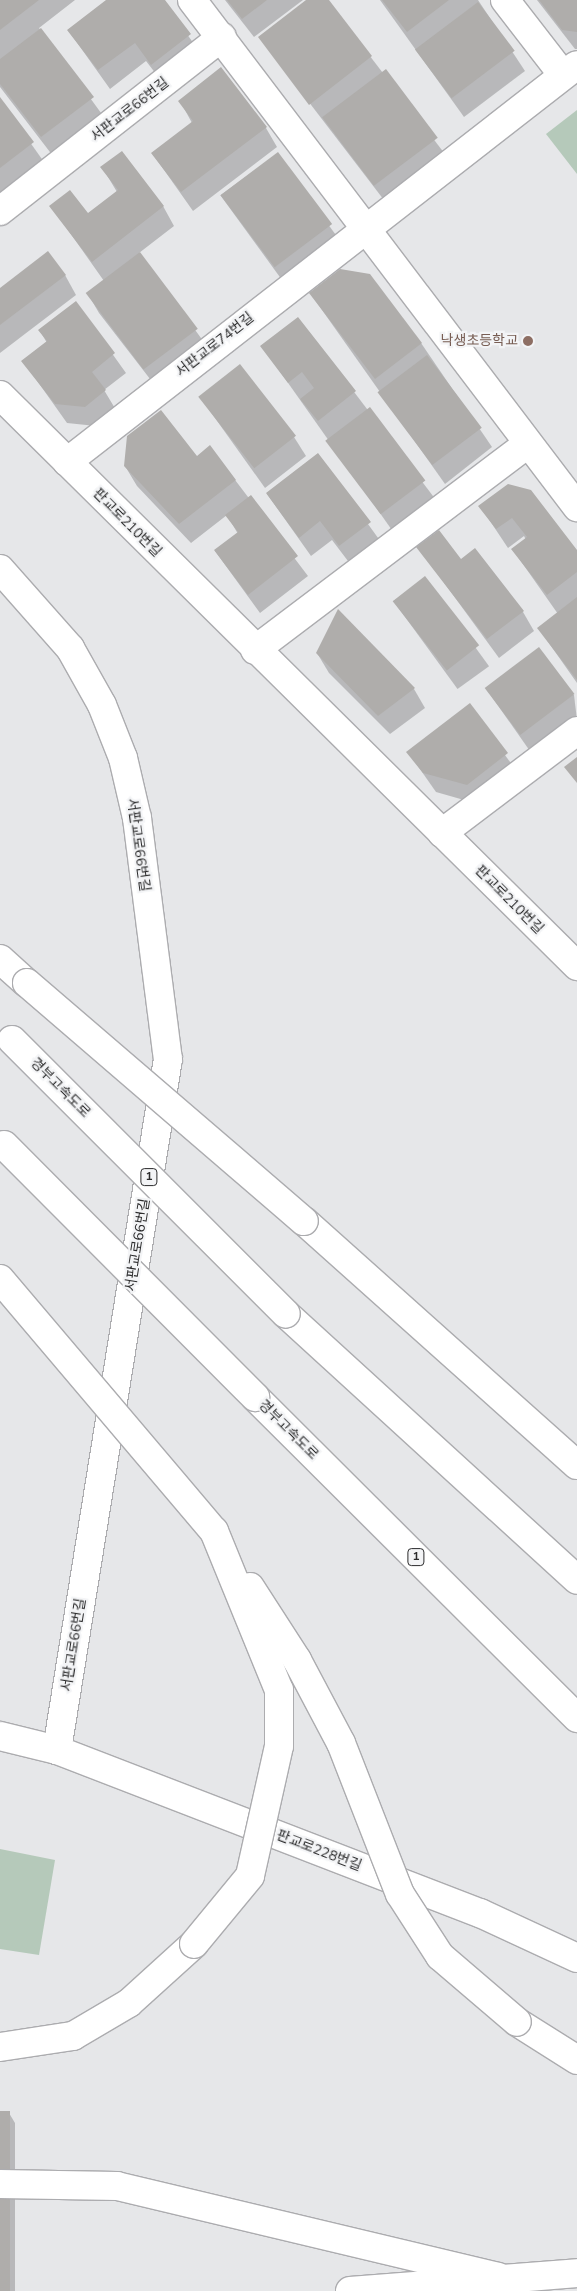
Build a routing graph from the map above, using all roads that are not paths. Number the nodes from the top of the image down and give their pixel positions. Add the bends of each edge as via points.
1 (192, 0) edge
2 (505, 0) edge
3 (222, 37) junction
4 (570, 70) edge
5 (0, 211) edge
6 (362, 228) junction
7 (0, 395) edge
8 (527, 444) junction
9 (67, 462) junction
10 (577, 507) edge
11 (0, 569) edge
12 (255, 650) junction
13 (577, 731) edge
14 (442, 833) junction
15 (0, 958) edge
16 (577, 966) edge
17 (6, 1034) edge
18 (162, 1099) junction
19 (2, 1143) edge
20 (0, 1279) edge
21 (577, 1465) edge
22 (214, 1531) junction
23 (577, 1580) edge
24 (577, 1718) edge
25 (0, 1736) edge
26 (57, 1750) junction
27 (577, 1958) edge
28 (0, 2047) edge
29 (577, 2060) edge
30 (0, 2184) edge
31 (577, 2273) edge
32 (498, 2277) junction
33 (350, 2291) edge

1 - 3 main road
2 - 4 main road
3 - 5 main road, 서판교로66번길
3 - 6 main road
4 - 6 main road, 서판교로74번길
6 - 8 main road
6 - 9 main road, 서판교로74번길
7 - 9 main road, 판교로210번길
8 - 10 main road
8 - 12 main road
9 - 12 main road, 판교로210번길
11 - 18 main road, 서판교로66번길 via 70,648 102,705 123,758 137,818 168,1059
12 - 14 main road, 판교로210번길
13 - 14 main road
14 - 16 main road, 판교로210번길
15 - 18 main road, bridge
17 - 23 main road, 경부고속도로 / 1, bridge via 286,1314
18 - 21 main road, bridge
18 - 26 main road, 서판교로66번길
19 - 24 main road, 경부고속도로 / 1, bridge
20 - 22 main road, bridge
22 - 28 main road, bridge via 278,1690 279,1746 250,1876 194,1944 129,2003 72,2036
22 - 29 main road, bridge via 297,1660 341,1743 400,1894 440,1956 517,2022
25 - 26 main road, 판교로228번길
26 - 27 main road, 판교로228번길 via 480,1913
30 - 32 main road via 117,2186
31 - 32 main road
32 - 33 main road

